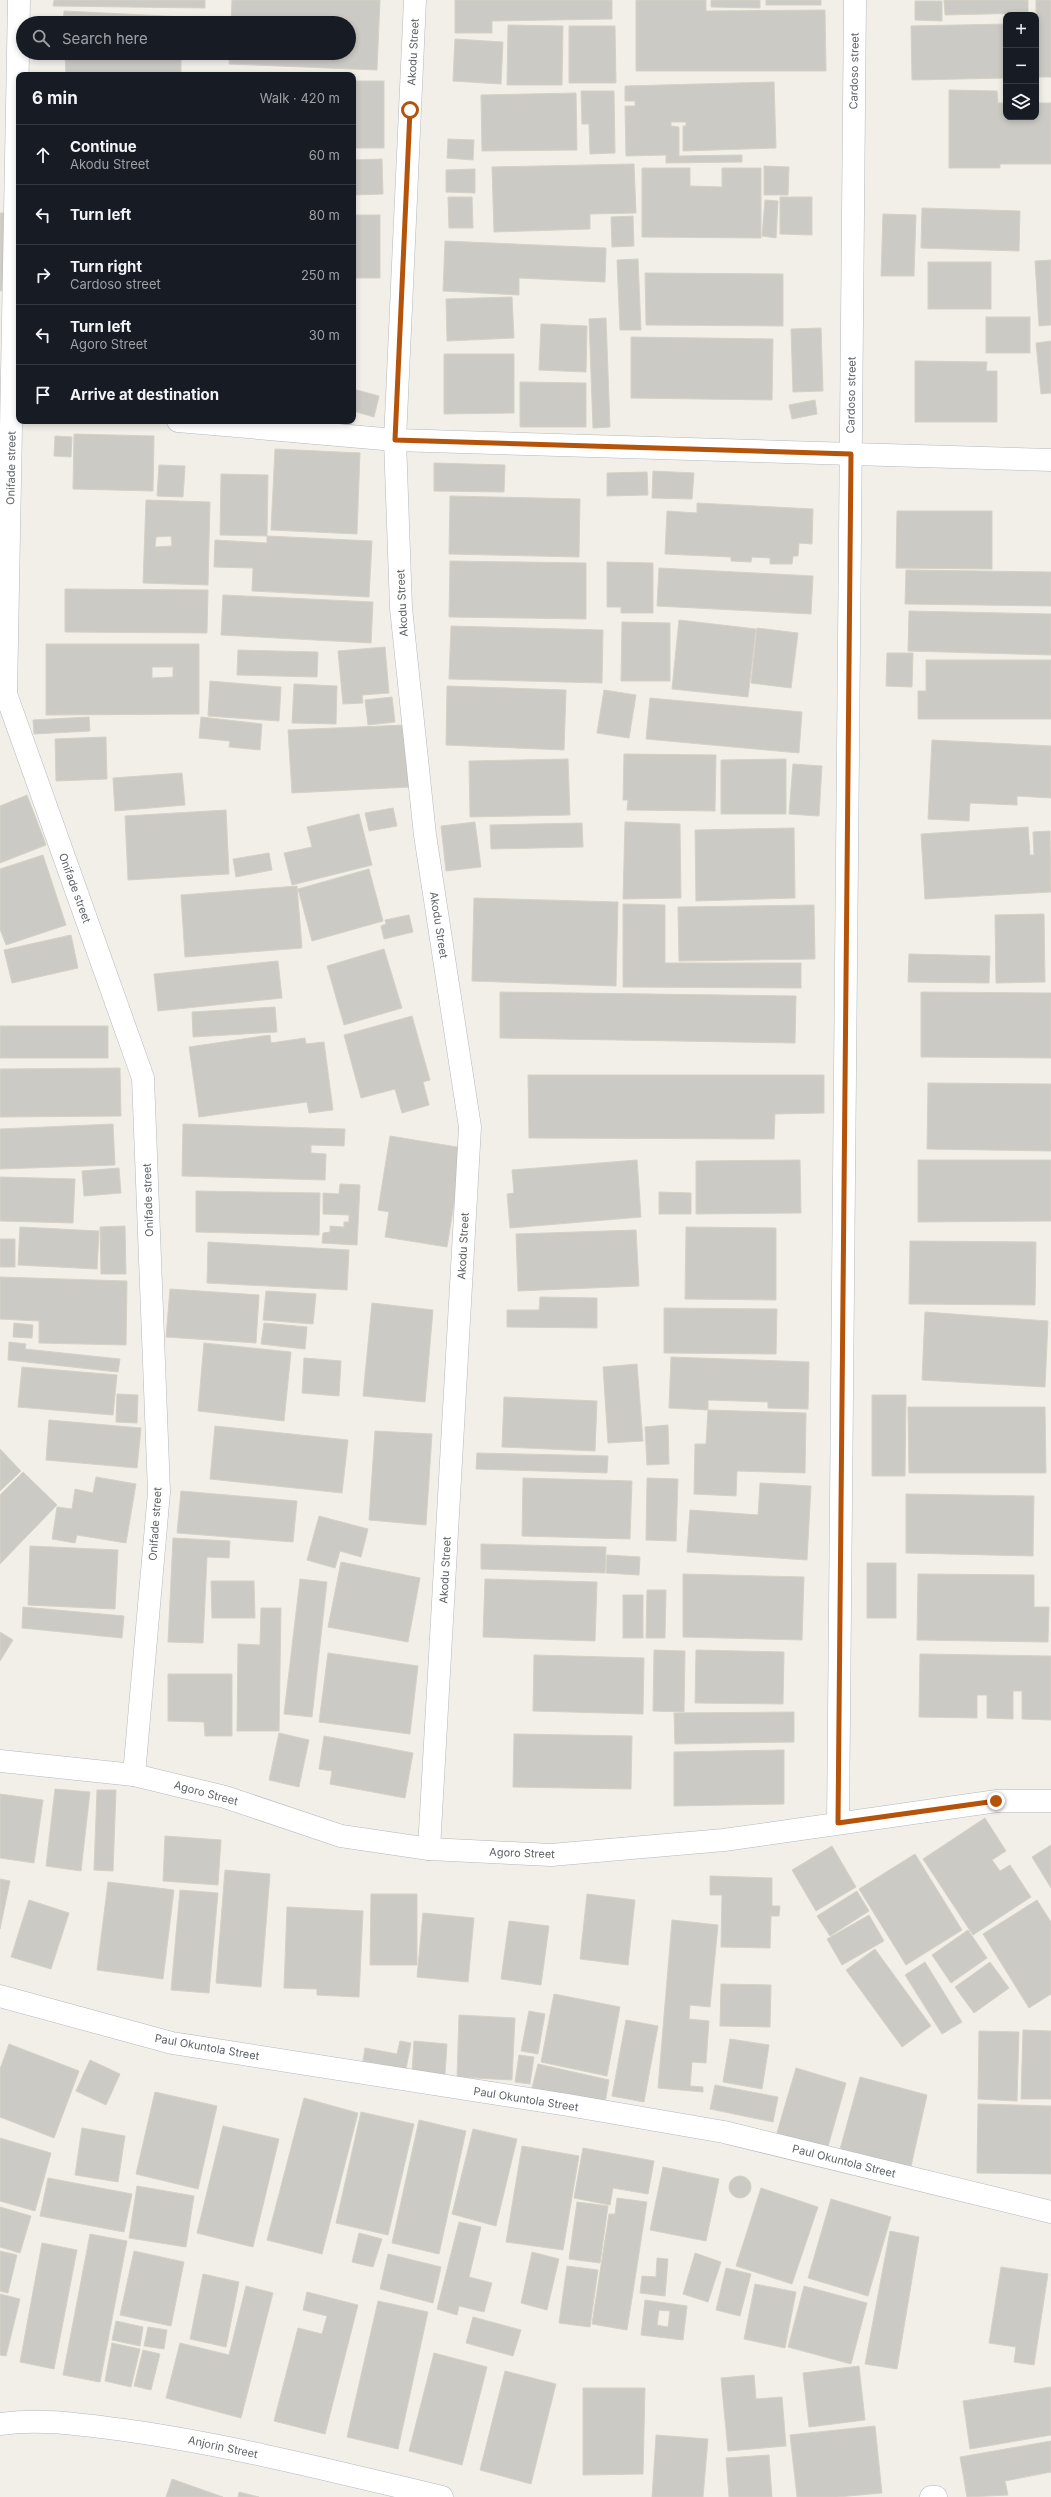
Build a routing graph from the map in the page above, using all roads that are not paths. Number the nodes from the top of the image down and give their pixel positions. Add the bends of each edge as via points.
1 (19, 0) edge
2 (415, 0) edge
3 (855, 0) edge
4 (19, 16) edge
5 (18, 60) edge
6 (18, 72) edge
7 (16, 305) edge
8 (15, 407) edge
9 (212, 424) edge
10 (395, 440) junction
11 (851, 454) junction
12 (1051, 460) edge
13 (0, 1761) edge
14 (134, 1775) junction
15 (1051, 1801) edge
16 (838, 1823) junction
17 (429, 1849) junction
18 (1, 1997) edge
19 (1051, 2212) edge
20 (0, 2424) edge
21 (442, 2497) edge
22 (931, 2497) edge
23 (936, 2497) edge

1 - 4 street, Onifade street
2 - 10 street, Akodu Street
3 - 11 street, Cardoso street
5 - 6 street, Onifade street
7 - 8 street, Onifade street
8 - 14 street, Onifade street via 6,694 143,1078 159,1492
9 - 10 street
10 - 11 street
10 - 17 street, Akodu Street via 401,608 410,711 425,835 470,1127
11 - 12 street
11 - 16 street, Cardoso street
13 - 14 street, Agoro Street
14 - 17 street, Agoro Street via 225,1797 341,1836
15 - 16 street, Agoro Street via 996,1801
16 - 17 street, Agoro Street via 724,1840 551,1855
18 - 19 street, Paul Okuntola Street via 172,2043 724,2132
20 - 21 street, Anjorin Street via 18,2421 62,2422 188,2439
22 - 23 street

